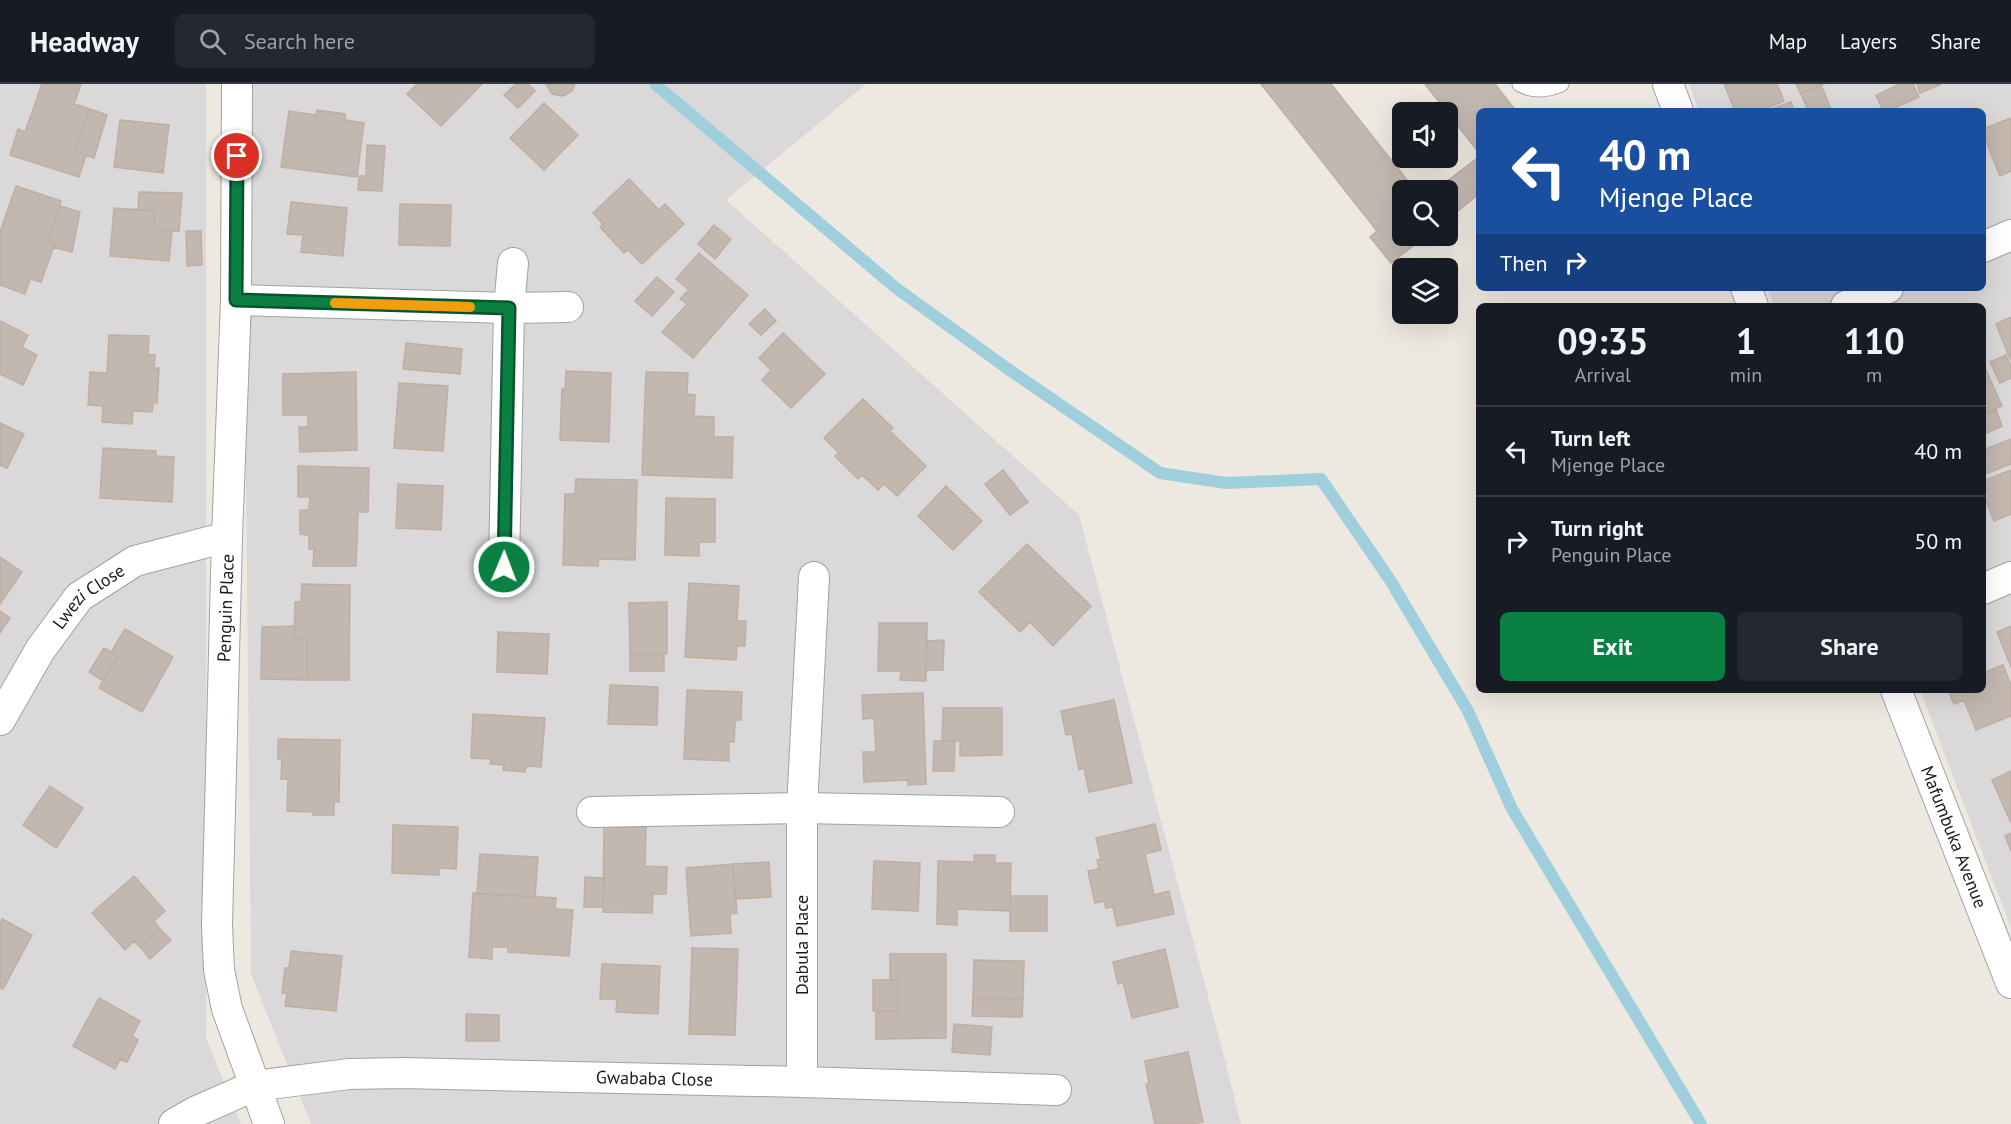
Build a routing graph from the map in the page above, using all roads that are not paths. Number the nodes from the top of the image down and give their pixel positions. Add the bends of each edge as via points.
1 (237, 84) edge
2 (1520, 84) edge
3 (1561, 84) edge
4 (1668, 84) edge
5 (1677, 108) edge
6 (2011, 235) edge
7 (1986, 246) edge
8 (513, 263) dead end
9 (1881, 291) edge
10 (236, 300) junction
11 (1853, 303) edge
12 (568, 307) dead end
13 (509, 308) junction
14 (227, 537) junction
15 (504, 567) dead end
16 (814, 577) dead end
17 (2011, 577) edge
18 (1986, 588) edge
19 (1897, 693) edge
20 (0, 720) edge
21 (802, 808) junction
22 (592, 812) dead end
23 (999, 812) dead end
24 (2003, 937) edge
25 (2011, 983) edge
26 (802, 1082) junction
27 (254, 1086) junction
28 (1056, 1090) dead end
29 (174, 1124) edge
30 (269, 1124) edge

1 - 10 street, Penguin Place
2 - 3 lane via 1531,89
4 - 5 street
6 - 7 street
8 - 13 street
9 - 11 street
10 - 13 street
10 - 14 street, Penguin Place
12 - 13 street
13 - 15 street
14 - 20 street, Lwezi Close via 135,561 79,597 40,650
14 - 27 street, Penguin Place via 219,970 227,1009
16 - 21 street, Dabula Place
17 - 18 street
19 - 24 street, Mafumbuka Avenue
21 - 22 street
21 - 23 street
21 - 26 street, Dabula Place
24 - 25 street, Mafumbuka Avenue
26 - 27 street, Gwababa Close via 402,1073 349,1074
26 - 28 street, Gwababa Close
27 - 29 street, Gwababa Close
27 - 30 street, Penguin Place

